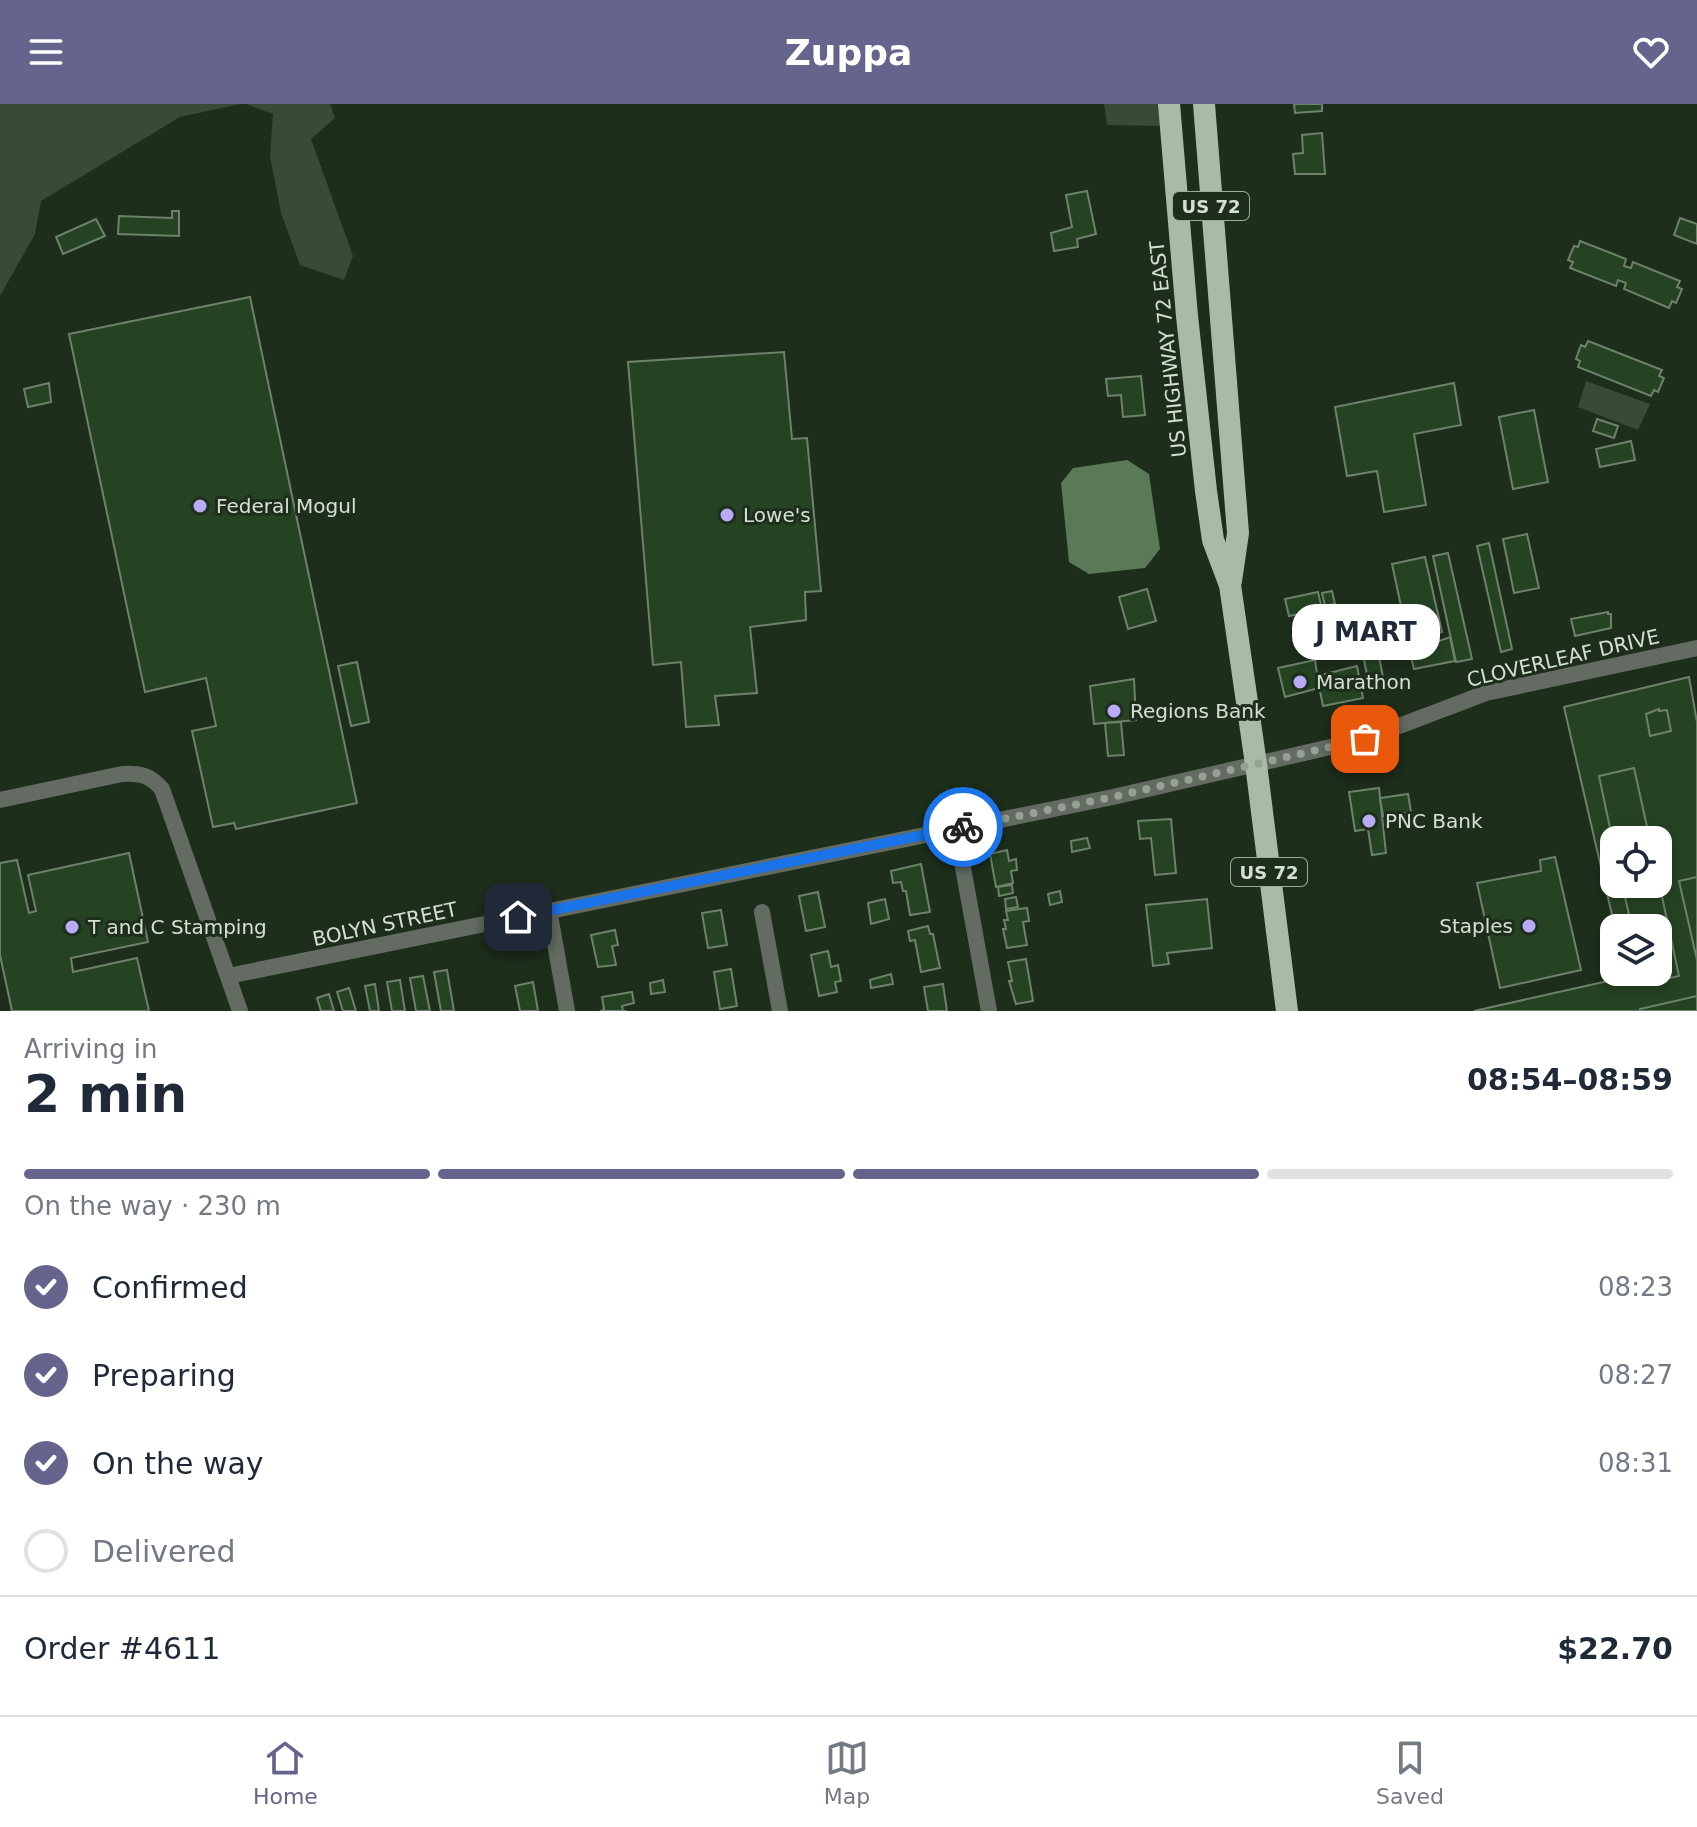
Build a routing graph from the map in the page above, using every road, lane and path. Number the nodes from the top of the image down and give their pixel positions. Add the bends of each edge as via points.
1 (1169, 104) edge
2 (1204, 104) edge
3 (1230, 585) junction
4 (1697, 648) edge
5 (1256, 764) junction
6 (0, 800) edge
7 (956, 829) junction
8 (549, 910) junction
9 (762, 912) dead end
10 (228, 976) junction
11 (240, 1011) edge
12 (567, 1011) edge
13 (780, 1011) edge
14 (989, 1011) edge
15 (1287, 1011) edge

1 - 3 highway, US HIGHWAY 72 EAST / US 72 via 1206,491 1213,540
2 - 3 highway, US HIGHWAY 72 EAST / US 72 via 1238,533
3 - 5 highway, US HIGHWAY 72 EAST / US 72
4 - 5 street, CLOVERLEAF DRIVE via 1486,693 1365,739
5 - 7 street, BOLYN STREET
5 - 15 highway, US HIGHWAY 72 EAST / US 72
6 - 10 street via 122,774 152,777 162,789
7 - 8 street, BOLYN STREET
7 - 14 street
8 - 10 street, BOLYN STREET
8 - 12 street
9 - 13 street
10 - 11 street

